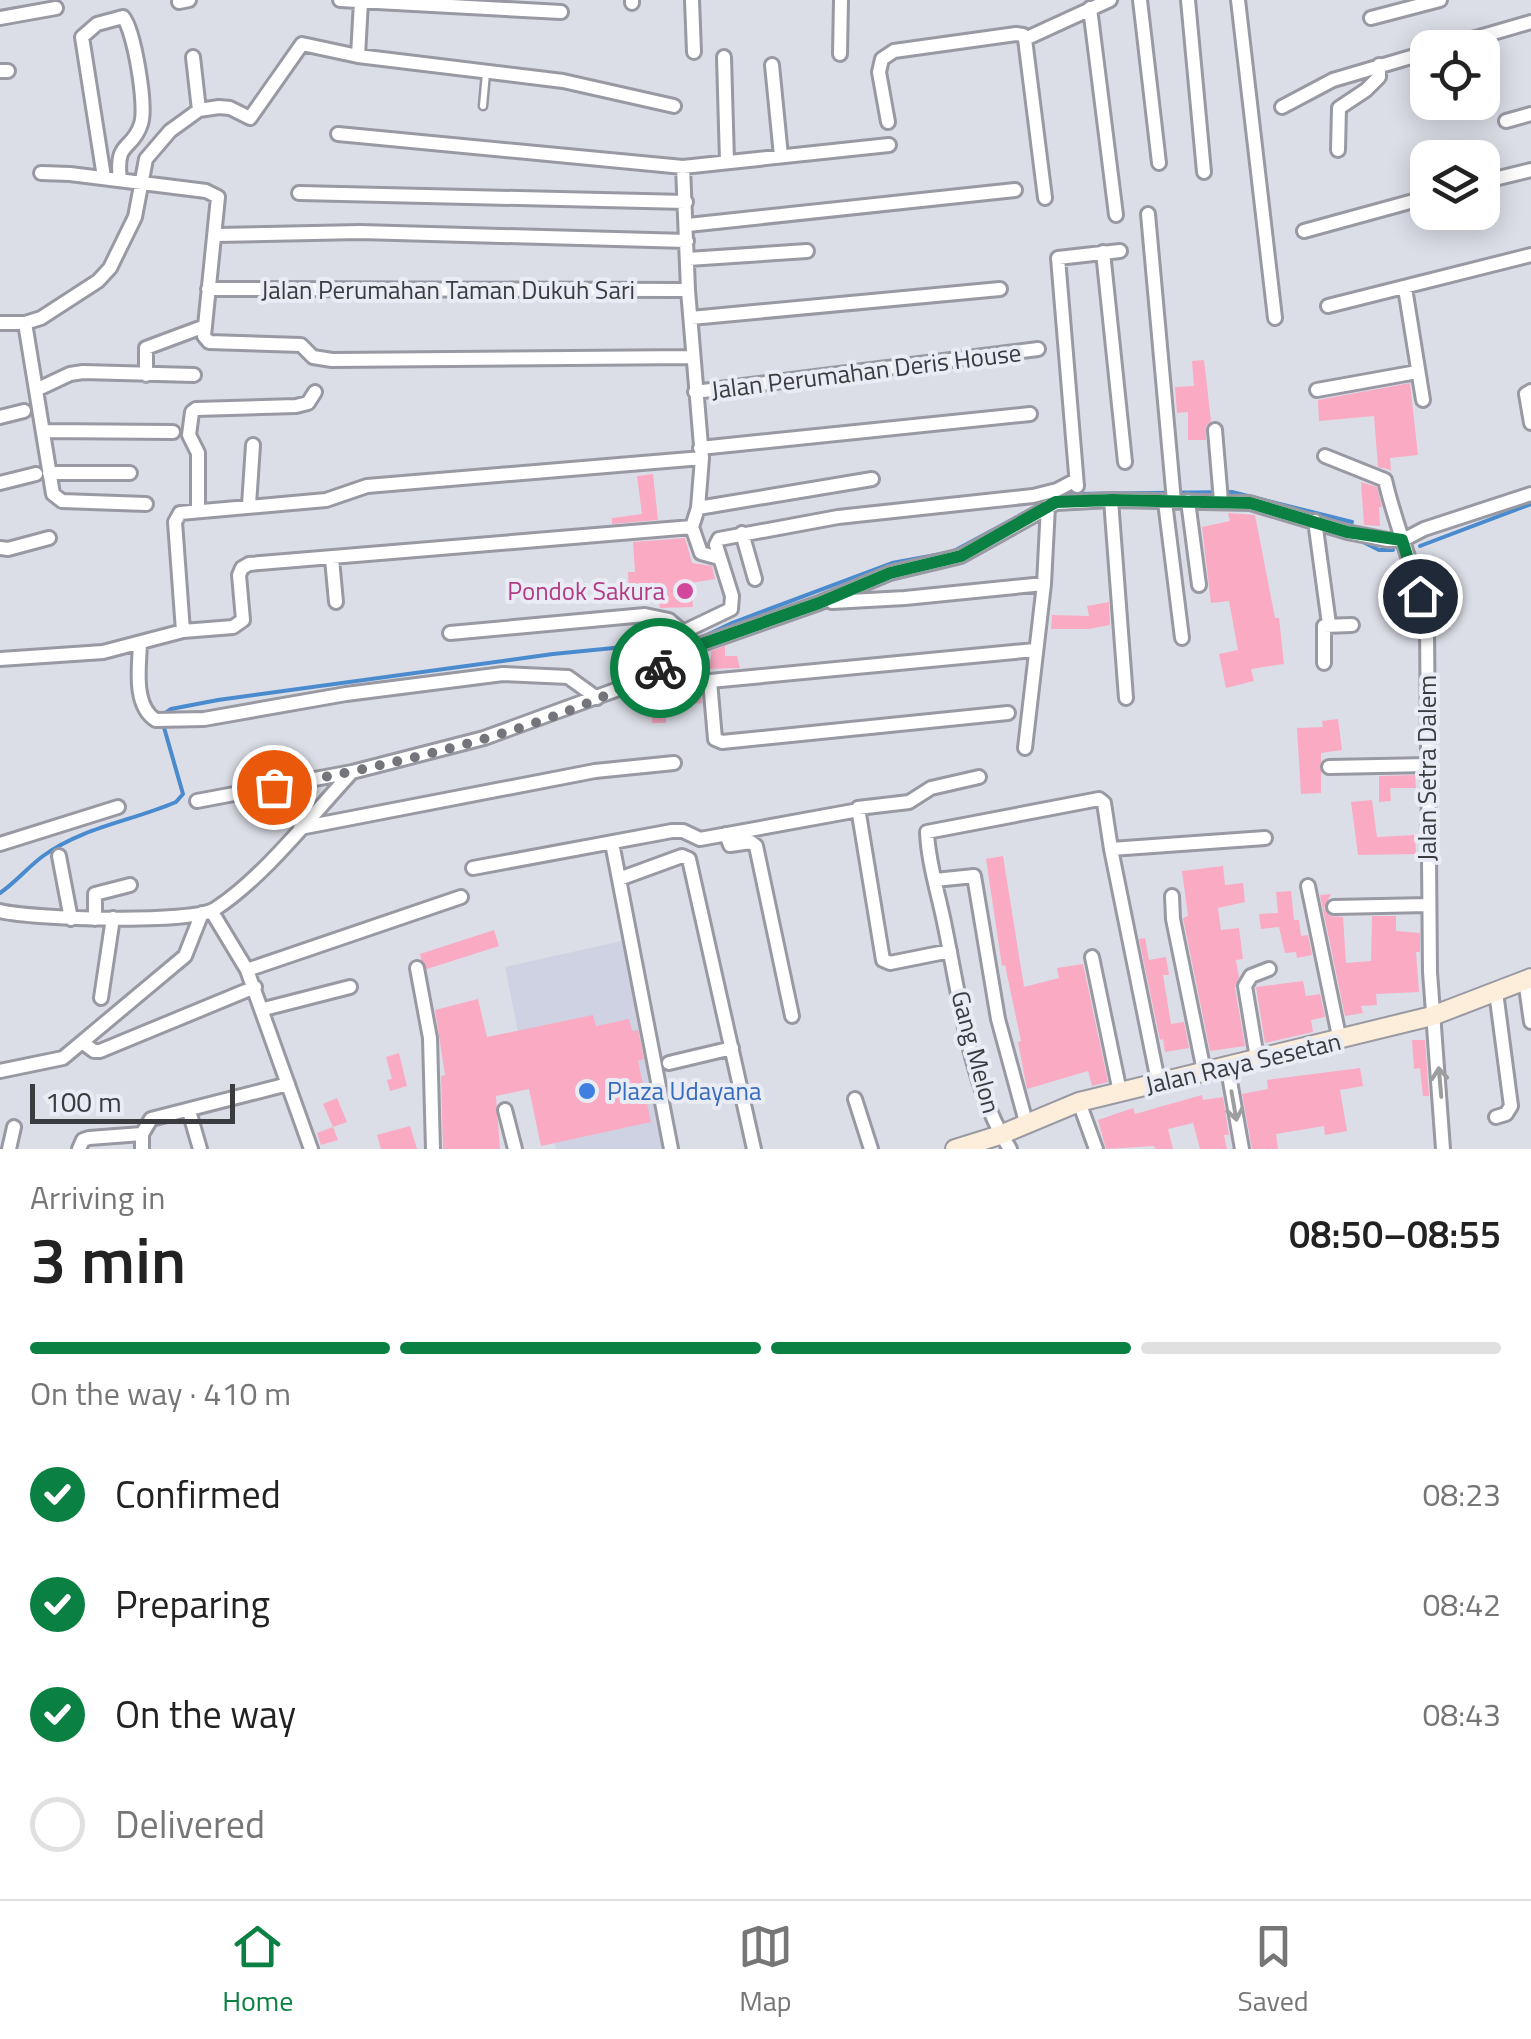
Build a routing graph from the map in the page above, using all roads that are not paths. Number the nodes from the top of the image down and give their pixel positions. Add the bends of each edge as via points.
1 (340, 0) edge
2 (692, 0) edge
3 (841, 0) edge
4 (1110, 0) edge
5 (1140, 0) edge
6 (1188, 0) edge
7 (1238, 0) edge
8 (1440, 0) edge
9 (360, 1) edge
10 (56, 8) dead end
11 (1090, 8) junction
12 (561, 12) dead end
13 (0, 18) edge
14 (1371, 18) dead end
15 (1531, 22) edge
16 (1500, 31) edge
17 (1025, 39) junction
18 (694, 52) dead end
19 (840, 54) dead end
20 (358, 56) junction
21 (193, 57) dead end
22 (724, 57) dead end
23 (1410, 57) edge
24 (772, 65) dead end
25 (1380, 65) junction
26 (486, 71) junction
27 (483, 106) dead end
28 (674, 106) dead end
29 (1282, 107) dead end
30 (198, 110) junction
31 (1531, 114) edge
32 (1506, 121) dead end
33 (888, 122) dead end
34 (338, 134) dead end
35 (889, 145) dead end
36 (1338, 150) dead end
37 (781, 156) junction
38 (727, 161) junction
39 (1159, 163) dead end
40 (683, 167) junction
41 (1531, 170) edge
42 (1204, 172) dead end
43 (41, 173) dead end
44 (104, 177) junction
45 (1500, 178) edge
46 (120, 180) junction
47 (142, 184) junction
48 (1015, 190) dead end
49 (299, 193) dead end
50 (1044, 198) dead end
51 (686, 202) junction
52 (1410, 202) edge
53 (1148, 214) dead end
54 (1116, 216) dead end
55 (688, 225) junction
56 (1304, 231) dead end
57 (216, 235) junction
58 (687, 241) junction
59 (807, 251) dead end
60 (1120, 251) dead end
61 (1103, 252) junction
62 (1531, 255) edge
63 (688, 259) junction
64 (1405, 288) junction
65 (208, 289) junction
66 (1000, 289) dead end
67 (688, 290) junction
68 (1328, 306) dead end
69 (690, 318) junction
70 (1275, 318) dead end
71 (0, 322) edge
72 (25, 322) junction
73 (205, 326) junction
74 (1038, 349) dead end
75 (692, 357) junction
76 (1417, 372) junction
77 (146, 375) junction
78 (194, 376) dead end
79 (36, 390) junction
80 (1317, 390) dead end
81 (1531, 391) edge
82 (315, 392) dead end
83 (695, 392) junction
84 (1423, 400) dead end
85 (24, 410) dead end
86 (1030, 414) dead end
87 (0, 417) edge
88 (1531, 423) edge
89 (1216, 430) dead end
90 (44, 431) junction
91 (173, 432) dead end
92 (252, 446) dead end
93 (701, 453) junction
94 (1325, 456) dead end
95 (1125, 462) dead end
96 (130, 473) dead end
97 (43, 474) junction
98 (872, 478) dead end
99 (1076, 482) junction
100 (0, 483) edge
101 (1531, 494) edge
102 (1221, 495) junction
103 (1175, 497) junction
104 (1077, 500) junction
105 (1112, 500) junction
106 (146, 504) dead end
107 (249, 505) junction
108 (1048, 506) junction
109 (698, 508) junction
110 (198, 511) junction
111 (1315, 521) junction
112 (692, 527) junction
113 (742, 534) junction
114 (49, 538) dead end
115 (1402, 540) junction
116 (0, 548) edge
117 (332, 558) junction
118 (719, 558) junction
119 (756, 579) dead end
120 (1044, 584) junction
121 (1199, 586) dead end
122 (336, 602) dead end
123 (819, 603) junction
124 (1329, 624) junction
125 (1352, 625) dead end
126 (183, 631) junction
127 (450, 634) dead end
128 (1182, 638) dead end
129 (140, 644) junction
130 (678, 647) junction
131 (1035, 650) junction
132 (0, 659) edge
133 (1324, 663) dead end
134 (710, 680) junction
135 (597, 698) junction
136 (1126, 698) dead end
137 (1008, 713) dead end
138 (1025, 748) dead end
139 (674, 763) dead end
140 (1428, 765) junction
141 (1329, 766) dead end
142 (352, 772) junction
143 (979, 777) dead end
144 (197, 802) dead end
145 (118, 807) dead end
146 (853, 810) dead end
147 (300, 828) junction
148 (726, 834) junction
149 (1265, 838) dead end
150 (612, 843) junction
151 (0, 844) edge
152 (1112, 849) junction
153 (59, 856) dead end
154 (474, 868) dead end
155 (619, 879) junction
156 (935, 880) junction
157 (130, 885) dead end
158 (1308, 886) dead end
159 (1172, 896) dead end
160 (462, 897) dead end
161 (1428, 905) junction
162 (1334, 907) dead end
163 (0, 912) edge
164 (207, 913) junction
165 (95, 918) junction
166 (113, 918) junction
167 (70, 919) junction
168 (950, 952) junction
169 (1092, 957) dead end
170 (417, 968) dead end
171 (1269, 969) dead end
172 (248, 970) junction
173 (1528, 979) edge
174 (254, 987) junction
175 (350, 987) dead end
176 (1496, 992) junction
177 (101, 998) dead end
178 (264, 1009) junction
179 (792, 1016) dead end
180 (1432, 1016) junction
181 (1531, 1022) edge
182 (1340, 1040) junction
183 (82, 1042) junction
184 (732, 1048) junction
185 (1256, 1058) junction
186 (669, 1063) dead end
187 (1227, 1064) junction
188 (0, 1071) edge
189 (1204, 1071) junction
190 (1158, 1081) junction
191 (288, 1084) junction
192 (1120, 1092) junction
193 (856, 1099) dead end
194 (1079, 1102) junction
195 (505, 1110) dead end
196 (190, 1112) junction
197 (1496, 1117) dead end
198 (1026, 1122) junction
199 (14, 1127) dead end
200 (142, 1134) junction
201 (1005, 1142) edge
202 (9, 1149) edge
203 (78, 1149) edge
204 (142, 1149) edge
205 (200, 1149) edge
206 (311, 1149) edge
207 (433, 1149) edge
208 (515, 1149) edge
209 (670, 1149) edge
210 (754, 1149) edge
211 (871, 1149) edge
212 (955, 1149) edge
213 (1096, 1149) edge
214 (1242, 1149) edge
215 (1443, 1149) edge

1 - 9 street
2 - 18 street
3 - 19 street
4 - 11 street
5 - 39 street
6 - 42 street
7 - 70 street
8 - 14 street
9 - 12 street
9 - 20 street
10 - 13 street
11 - 17 street
11 - 54 street
15 - 16 street
17 - 33 street via 1016,34 894,51 878,72
17 - 50 street
20 - 26 street
20 - 30 street via 302,44 250,118 226,106
21 - 30 street
22 - 38 street
23 - 25 street
24 - 37 street
25 - 29 street via 1332,80
25 - 36 street via 1379,77 1339,108
26 - 27 lane
26 - 28 street via 595,86
30 - 47 street via 150,151
31 - 32 street
34 - 40 street
35 - 37 street
37 - 38 street
38 - 40 street
40 - 51 street
41 - 45 street
43 - 44 street
44 - 46 street
44 - 46 street via 82,36 123,17 142,107 141,125 120,151
46 - 47 street
47 - 57 street via 214,194 220,202
47 - 72 street via 135,217 110,268 48,314
48 - 55 street
49 - 51 street
51 - 55 street
52 - 56 street
53 - 103 street
55 - 58 street
57 - 58 street, Jalan Perumahan Taman Dukuh Sari
57 - 65 street
58 - 63 street
59 - 63 street
60 - 61 street
61 - 95 street
61 - 99 street via 1060,256 1057,262
62 - 64 street
63 - 67 street
64 - 68 street
64 - 76 street
65 - 67 street, Jalan Perumahan Taman Dukuh Sari
65 - 73 street
66 - 69 street
67 - 69 street
69 - 75 street
71 - 72 street
72 - 79 street
73 - 75 street via 209,342 301,345 319,359
73 - 77 street via 146,348
74 - 83 street, Jalan Perumahan Deris House
75 - 83 street
76 - 80 street
76 - 84 street
77 - 78 street
77 - 79 street via 83,372
79 - 90 street
81 - 88 street
82 - 110 street via 296,406 192,412
83 - 93 street
85 - 87 street
86 - 93 street
89 - 102 street
90 - 91 street
90 - 97 street
92 - 107 street
93 - 107 street via 366,486 326,500
93 - 109 street
94 - 115 street, Jalan Setra Dalem via 1385,480
96 - 97 street
97 - 100 street
97 - 106 street via 62,501
98 - 109 street
99 - 104 street
99 - 113 street via 1033,496
101 - 115 street
102 - 103 street
102 - 111 street
103 - 105 street
103 - 121 street
103 - 128 street
104 - 105 street
104 - 108 street
105 - 136 street
107 - 110 street
108 - 120 street
108 - 123 street via 961,556 890,573
109 - 112 street
110 - 126 street via 180,513 175,522
111 - 115 street
111 - 124 street
112 - 117 street
112 - 118 street via 701,553
113 - 118 street via 716,542
113 - 119 street
114 - 116 street
115 - 140 street, Jalan Setra Dalem via 1427,626
117 - 122 street
117 - 126 street via 242,568 240,623
118 - 130 street via 731,609
120 - 123 street
120 - 131 street
123 - 130 street
124 - 125 street
124 - 133 street via 1322,630
126 - 129 street
127 - 130 street via 646,615 669,620
129 - 132 street
129 - 135 street via 144,710 166,722 502,674 568,676
130 - 134 street via 685,678
130 - 135 street via 632,684
131 - 134 street
131 - 138 street
134 - 137 street via 719,742
135 - 142 street via 484,738
139 - 147 street via 595,771
140 - 141 street
140 - 161 street, Jalan Setra Dalem
142 - 144 street
142 - 147 street
143 - 168 street via 930,788 909,802 858,808 882,960
145 - 151 street
146 - 148 street
147 - 164 street
148 - 150 street via 700,839 672,830
148 - 179 street via 730,845 756,846
149 - 152 street
150 - 154 street
150 - 155 street
152 - 156 street, Gang Melon via 1104,803 1096,799 929,830
152 - 190 street
153 - 167 street
155 - 184 street via 682,856 690,859
155 - 209 street
156 - 168 street, Gang Melon
156 - 198 street via 974,876 998,1019
157 - 165 street via 96,894
158 - 182 street
159 - 189 street
160 - 172 street
161 - 162 street
161 - 180 street, Jalan Setra Dalem
163 - 167 street
164 - 166 street
164 - 172 street
164 - 183 street via 185,956
165 - 166 street
165 - 167 street
166 - 177 street
168 - 201 street, Gang Melon via 972,1048
169 - 192 street
170 - 207 street via 430,1038
171 - 185 street via 1244,986
172 - 174 street
173 - 176 main road, Jalan Raya Sesetan
173 - 181 street
174 - 178 street
174 - 183 street via 100,1051
175 - 178 street
176 - 180 main road, Jalan Raya Sesetan
176 - 197 street via 1511,1106
178 - 191 street
180 - 182 main road, Jalan Raya Sesetan
215 -> 180 street, Jalan Setra Dalem
182 - 185 main road, Jalan Raya Sesetan
183 - 188 street via 52,1062
184 - 186 street
184 - 210 street
185 - 187 main road, Jalan Raya Sesetan
187 - 189 main road, Jalan Raya Sesetan
187 -> 214 street
189 - 190 main road, Jalan Raya Sesetan
190 - 192 main road, Jalan Raya Sesetan
191 - 196 street
191 - 206 street
192 - 194 main road, Jalan Raya Sesetan
193 - 211 street
194 - 198 main road, Jalan Raya Sesetan
194 - 213 street
195 - 208 street
196 - 200 street via 151,1119
196 - 205 street
198 - 201 main road, Jalan Raya Sesetan
199 - 202 street
200 - 203 street via 89,1138
200 - 204 street
201 - 212 main road, Jalan Raya Sesetan

